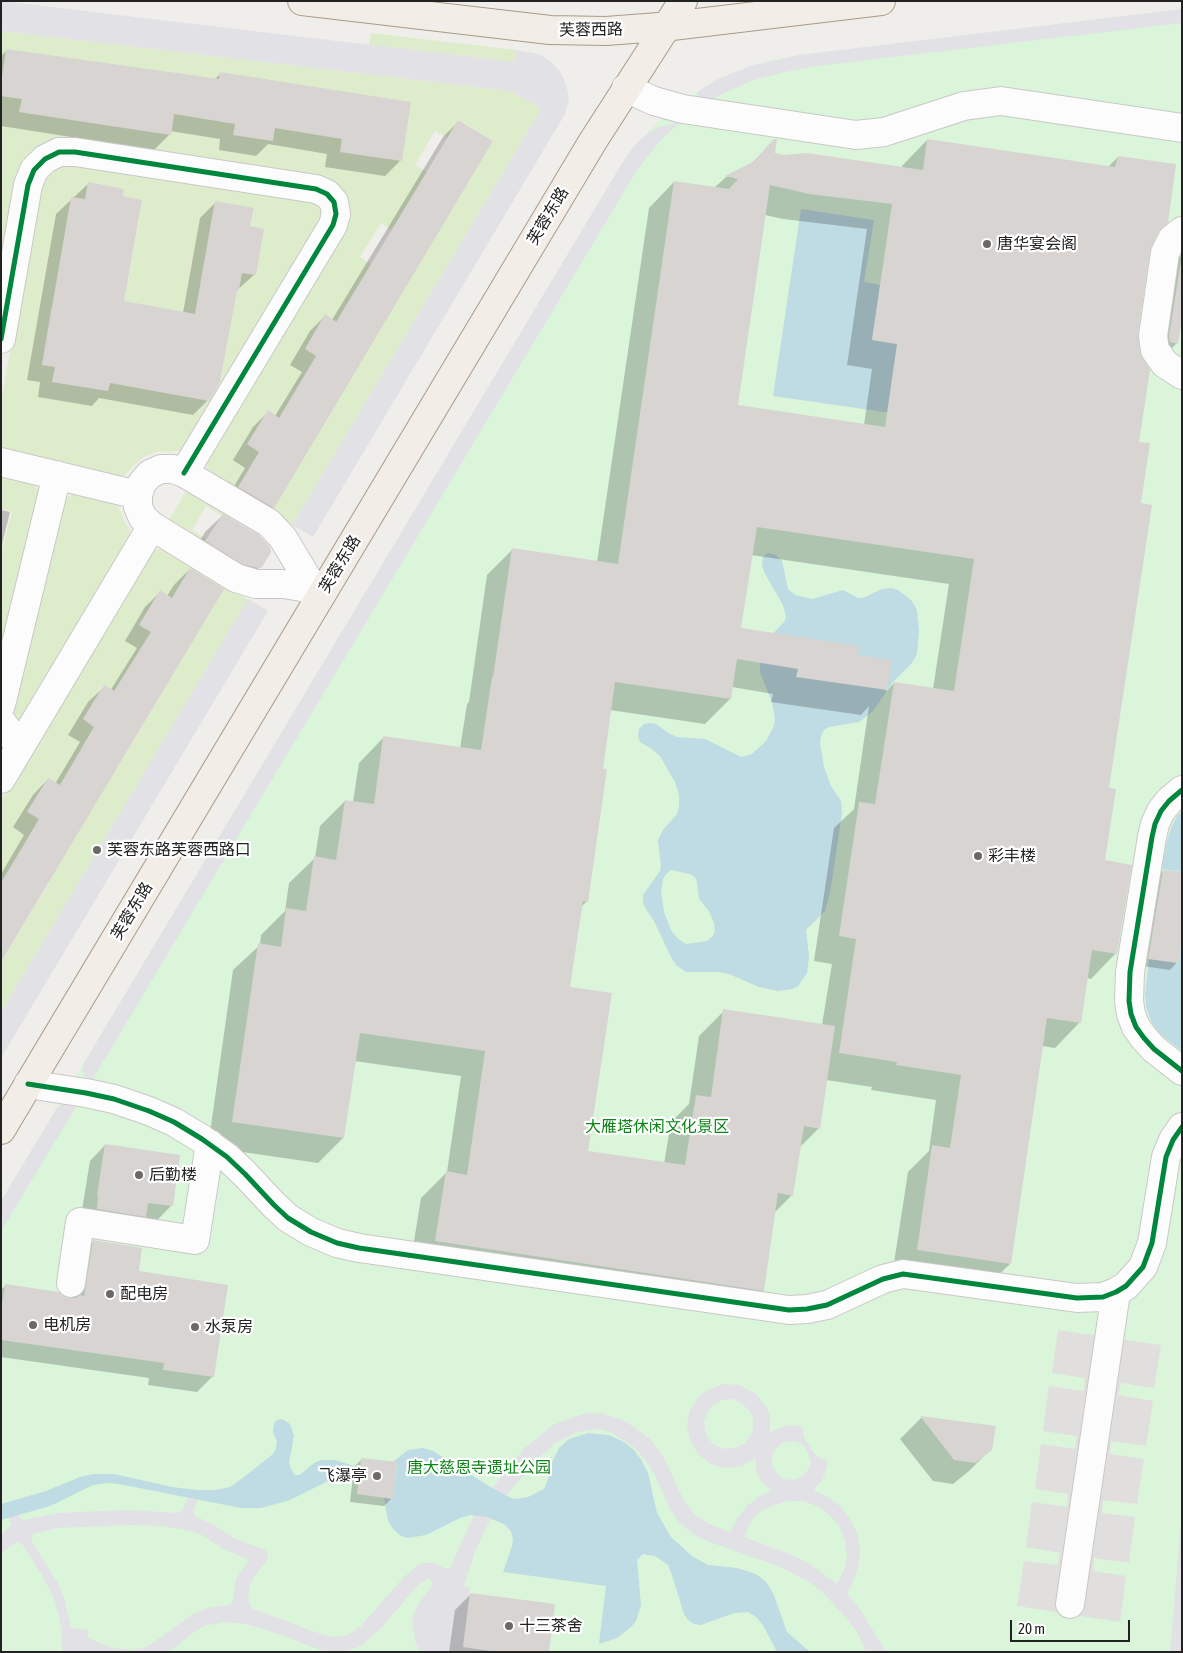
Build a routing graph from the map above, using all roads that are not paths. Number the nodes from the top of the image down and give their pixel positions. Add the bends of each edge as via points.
1 (302, 1) edge
2 (683, 1) edge
3 (881, 1) edge
4 (666, 27) junction
5 (626, 88) junction
6 (1182, 128) edge
7 (1182, 231) edge
8 (1, 339) edge
9 (1182, 375) edge
10 (1, 462) edge
11 (184, 473) junction
12 (57, 475) junction
13 (138, 495) junction
14 (152, 526) junction
15 (322, 593) junction
16 (1, 705) edge
17 (1, 721) edge
18 (20, 747) junction
19 (1, 779) edge
20 (1182, 790) edge
21 (1182, 1071) edge
22 (28, 1084) junction
23 (1182, 1127) edge
24 (1, 1130) edge
25 (210, 1144) junction
26 (71, 1283) dead end
27 (1116, 1292) junction
28 (1070, 1604) dead end

1 - 4 main road, 芙蓉西路 via 550,30
2 - 4 main road, 芙蓉东路
3 - 4 main road, 芙蓉西路
4 - 5 main road, 芙蓉东路
5 - 6 street via 654,102 683,110 856,135 884,132 964,106 1001,101
5 - 15 main road, 芙蓉东路
7 - 9 street via 1172,239 1165,252 1153,336 1155,350 1165,364
8 - 11 street via 28,185 34,170 59,152 316,189 327,194 334,202 336,214 333,225
10 - 12 street
11 - 13 street via 173,468 150,474
11 - 15 street via 268,523 283,538 307,578
12 - 13 street
12 - 16 street
13 - 14 street via 138,507
14 - 15 street via 236,578
14 - 18 street
15 - 22 main road, 芙蓉东路
17 - 18 street
18 - 19 street
20 - 21 street via 1169,801 1155,824 1130,972 1130,1001 1131,1014 1144,1038 1154,1050
22 - 24 main road, 芙蓉东路
22 - 25 street via 114,1099 174,1122
23 - 27 street via 1166,1157 1152,1243 1143,1267
25 - 26 street via 195,1240 80,1222
25 - 27 street via 246,1174 288,1218 310,1232 359,1248 788,1310 827,1305 883,1279 903,1274 1077,1298 1103,1297
27 - 28 street

